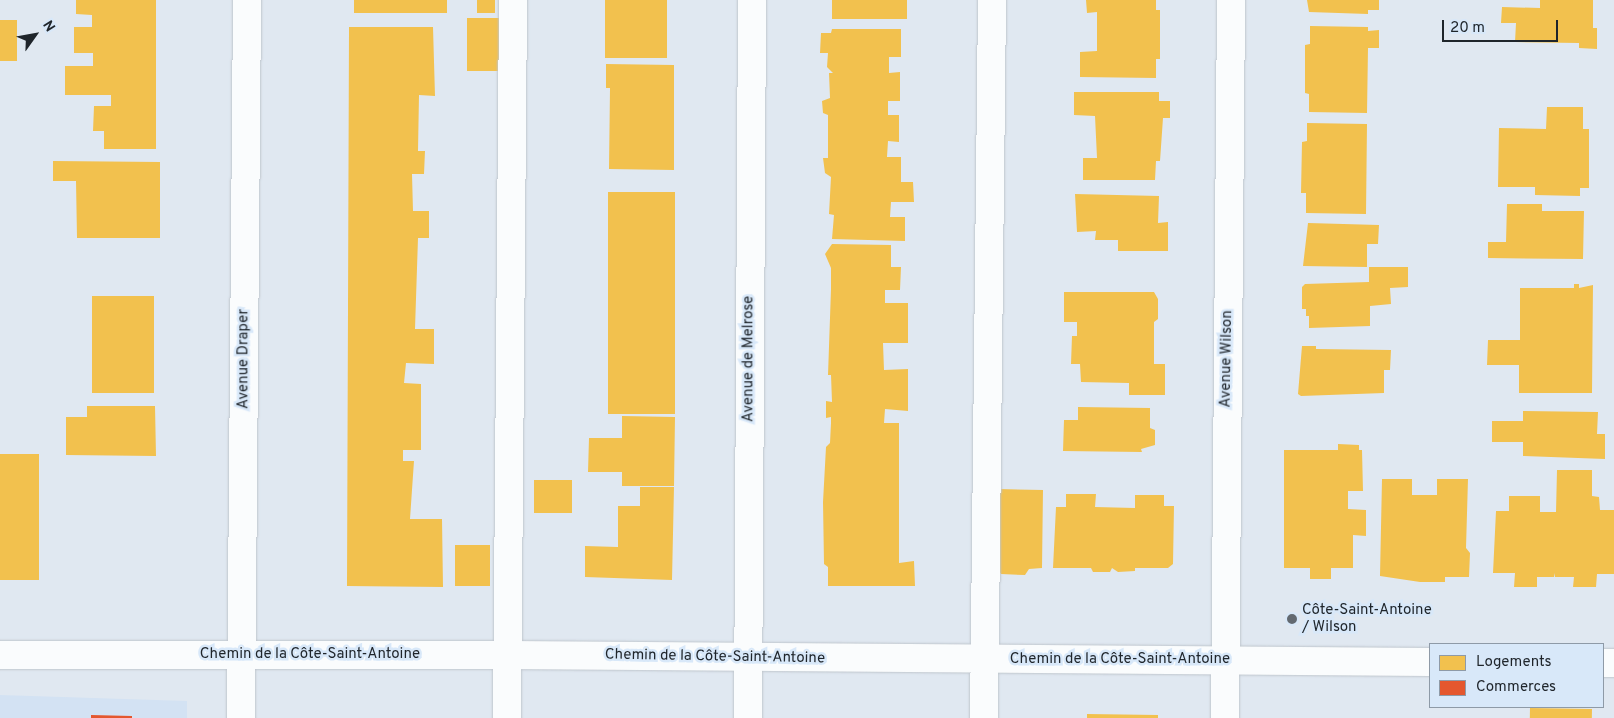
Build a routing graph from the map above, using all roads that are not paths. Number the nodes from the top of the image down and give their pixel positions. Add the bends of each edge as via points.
1 (247, 0) edge
2 (513, 0) edge
3 (752, 0) edge
4 (992, 0) edge
5 (1231, 0) edge
6 (0, 655) edge
7 (508, 655) junction
8 (241, 656) junction
9 (748, 657) junction
10 (985, 659) junction
11 (1225, 661) junction
12 (1429, 662) edge
13 (241, 718) edge
14 (507, 718) edge
15 (748, 718) edge
16 (984, 718) edge
17 (1225, 718) edge

1 - 8 street, Avenue Draper
2 - 7 street
3 - 9 street, Avenue de Melrose
4 - 10 street
5 - 11 street, Avenue Wilson
6 - 8 street, Chemin de la Côte-Saint-Antoine
7 - 8 street, Chemin de la Côte-Saint-Antoine
7 - 9 street, Chemin de la Côte-Saint-Antoine
7 - 14 street
8 - 13 street, Avenue Draper
9 - 10 street, Chemin de la Côte-Saint-Antoine
9 - 15 street, Avenue de Melrose
10 - 11 street, Chemin de la Côte-Saint-Antoine
10 - 16 street
11 - 12 street, Chemin de la Côte-Saint-Antoine
11 - 17 street, Avenue Wilson

